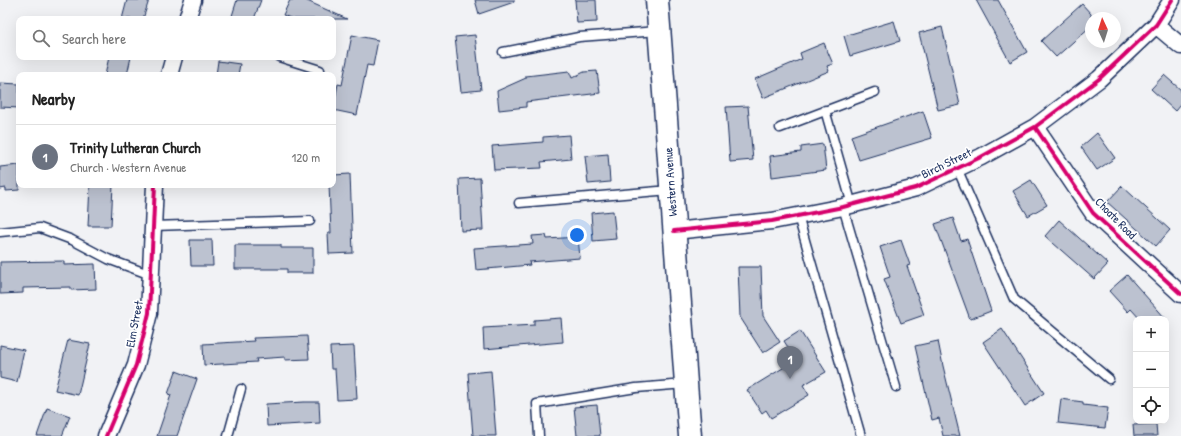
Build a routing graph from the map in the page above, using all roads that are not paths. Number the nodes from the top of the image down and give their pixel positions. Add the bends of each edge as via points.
1 (193, 0) edge
2 (657, 0) edge
3 (1172, 0) edge
4 (188, 16) edge
5 (1156, 25) junction
6 (659, 31) junction
7 (1181, 46) edge
8 (503, 52) dead end
9 (173, 60) edge
10 (288, 60) edge
11 (320, 70) dead end
12 (170, 72) edge
13 (875, 92) dead end
14 (825, 110) junction
15 (1036, 127) junction
16 (780, 128) dead end
17 (957, 168) junction
18 (155, 188) edge
19 (671, 190) junction
20 (519, 203) dead end
21 (848, 206) junction
22 (798, 216) junction
23 (310, 221) dead end
24 (153, 226) junction
25 (674, 231) junction
26 (0, 232) edge
27 (151, 275) junction
28 (1181, 294) edge
29 (1109, 379) dead end
30 (686, 384) junction
31 (896, 387) dead end
32 (241, 390) dead end
33 (106, 436) edge
34 (228, 436) edge
35 (539, 436) edge
36 (690, 436) edge
37 (861, 436) edge

1 - 4 street
2 - 6 main road, Western Avenue
3 - 5 street, Birch Street
5 - 7 street
5 - 15 street, Birch Street via 1099,79
6 - 8 lane via 578,37
6 - 19 main road, Western Avenue
9 - 12 street
10 - 11 lane
13 - 14 lane
14 - 16 lane
14 - 21 lane
15 - 17 street, Birch Street
15 - 28 street, Choate Road via 1094,213
17 - 21 street, Birch Street via 916,188
17 - 29 lane via 1014,299
18 - 24 street, Elm Street
19 - 20 lane
19 - 25 main road, Western Avenue
21 - 22 street, Birch Street
21 - 31 lane
22 - 25 street, Birch Street
22 - 37 lane
23 - 24 lane
24 - 27 street, Elm Street
25 - 30 main road, Western Avenue
26 - 27 lane via 40,228
27 - 33 street, Elm Street via 149,313 136,365
30 - 35 lane via 636,388 537,404
30 - 36 main road, Western Avenue
32 - 34 lane

